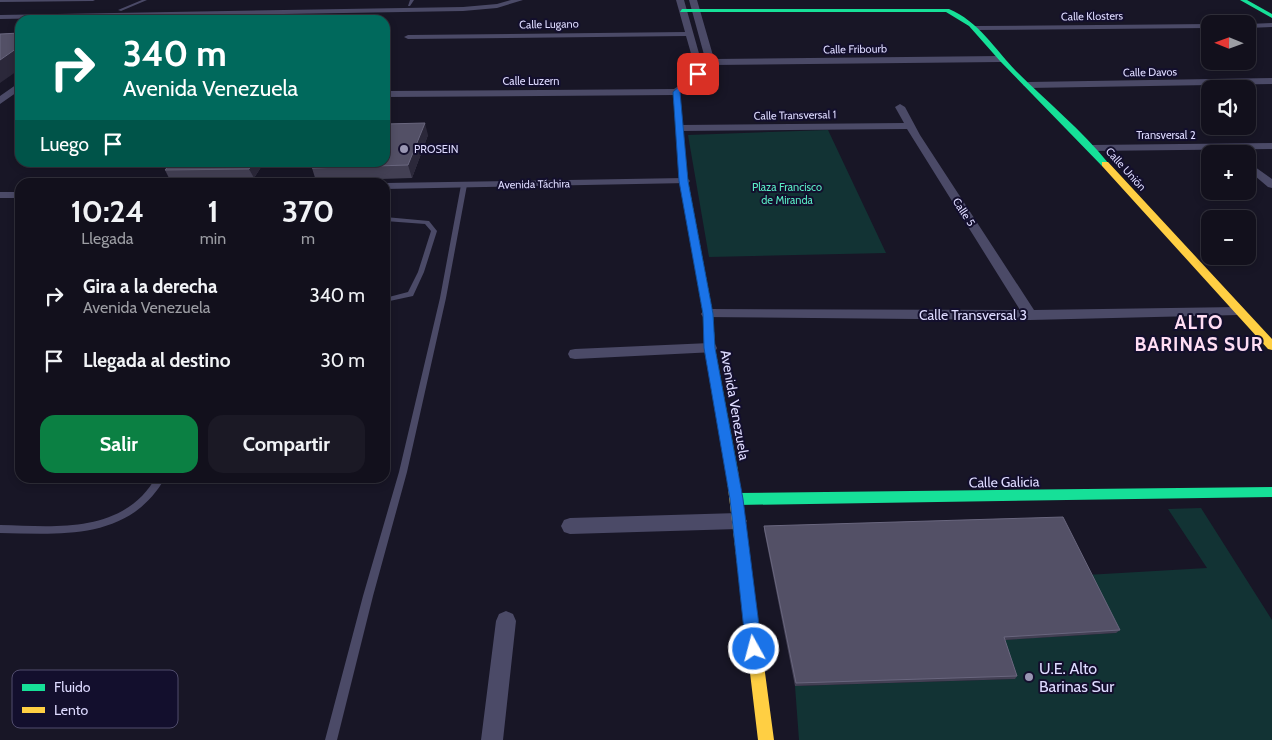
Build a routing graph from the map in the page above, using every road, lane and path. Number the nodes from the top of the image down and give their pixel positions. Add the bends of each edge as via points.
1 (93, 0) edge
2 (145, 0) edge
3 (485, 0) edge
4 (519, 0) edge
5 (693, 0) edge
6 (1244, 0) edge
7 (1251, 0) edge
8 (0, 1) edge
9 (411, 2) edge
10 (681, 6) edge
11 (157, 9) junction
12 (307, 11) junction
13 (0, 12) edge
14 (117, 12) junction
15 (697, 12) junction
16 (1272, 12) edge
17 (15, 15) edge
18 (29, 15) edge
19 (113, 15) edge
20 (303, 15) edge
21 (0, 16) edge
22 (1272, 16) edge
23 (1272, 25) edge
24 (1201, 26) edge
25 (1256, 26) edge
26 (975, 28) junction
27 (690, 34) junction
28 (408, 37) dead end
29 (1002, 59) junction
30 (710, 62) junction
31 (1272, 81) edge
32 (690, 82) junction
33 (1028, 85) junction
34 (15, 89) edge
35 (676, 92) junction
36 (390, 94) edge
37 (15, 98) edge
38 (1, 99) edge
39 (900, 107) dead end
40 (910, 126) junction
41 (680, 128) junction
42 (1256, 146) edge
43 (1272, 146) edge
44 (1201, 147) edge
45 (1090, 148) junction
46 (1256, 172) edge
47 (684, 181) junction
48 (464, 185) junction
49 (1272, 185) edge
50 (390, 186) edge
51 (0, 195) edge
52 (15, 195) edge
53 (390, 219) edge
54 (390, 299) edge
55 (1238, 311) junction
56 (708, 314) junction
57 (1030, 315) junction
58 (1272, 346) edge
59 (710, 348) junction
60 (575, 354) dead end
61 (158, 483) edge
62 (1272, 492) edge
63 (736, 499) junction
64 (738, 521) junction
65 (570, 526) dead end
66 (0, 529) edge
67 (506, 621) dead end
68 (331, 740) edge
69 (492, 740) edge
70 (766, 740) edge

1 - 8 lane
2 - 14 lane
3 - 9 street via 452,5
4 - 12 street via 473,8
5 - 15 street
6 - 22 street
7 - 16 street
9 - 11 street
10 - 15 street
10 - 27 street
11 - 12 street
11 - 14 street
12 - 20 street
13 - 14 street
14 - 18 street
14 - 19 street
15 - 26 street, Calle Unión via 947,10 957,13
15 - 30 street
17 - 21 street
23 - 25 street
24 - 26 street, Calle Klosters
26 - 29 street, Calle Unión
27 - 28 street, Calle Lugano
27 - 32 street via 696,57
29 - 30 street, Calle Fribourb
29 - 33 street, Calle Unión
30 - 32 street
31 - 33 street, Calle Davos
32 - 35 street
33 - 45 street, Calle Unión
34 - 38 street
35 - 36 street, Calle Luzern
35 - 41 street, Avenida Venezuela
37 - 38 street
39 - 40 street, Calle 5
40 - 41 street, Calle Transversal 1
40 - 57 street, Calle 5
41 - 47 street, Avenida Venezuela
42 - 43 street, Transversal 2
44 - 45 street, Transversal 2
45 - 55 street, Calle Unión
46 - 49 street
47 - 48 street, Avenida Táchira
47 - 56 street, Avenida Venezuela
48 - 50 street, Avenida Táchira
48 - 68 lane via 443,298 403,472
51 - 52 street
53 - 54 lane via 427,222 434,231 411,294
55 - 57 street, Calle Transversal 3
55 - 58 street, Calle Unión
56 - 57 street, Calle Transversal 3
56 - 59 street, Avenida Venezuela
59 - 60 street
59 - 63 street, Avenida Venezuela
61 - 66 lane via 133,510 110,523 81,529
62 - 63 street, Calle Galicia
63 - 64 street, Avenida Venezuela
64 - 65 street
64 - 70 street, Avenida Venezuela
67 - 69 street

